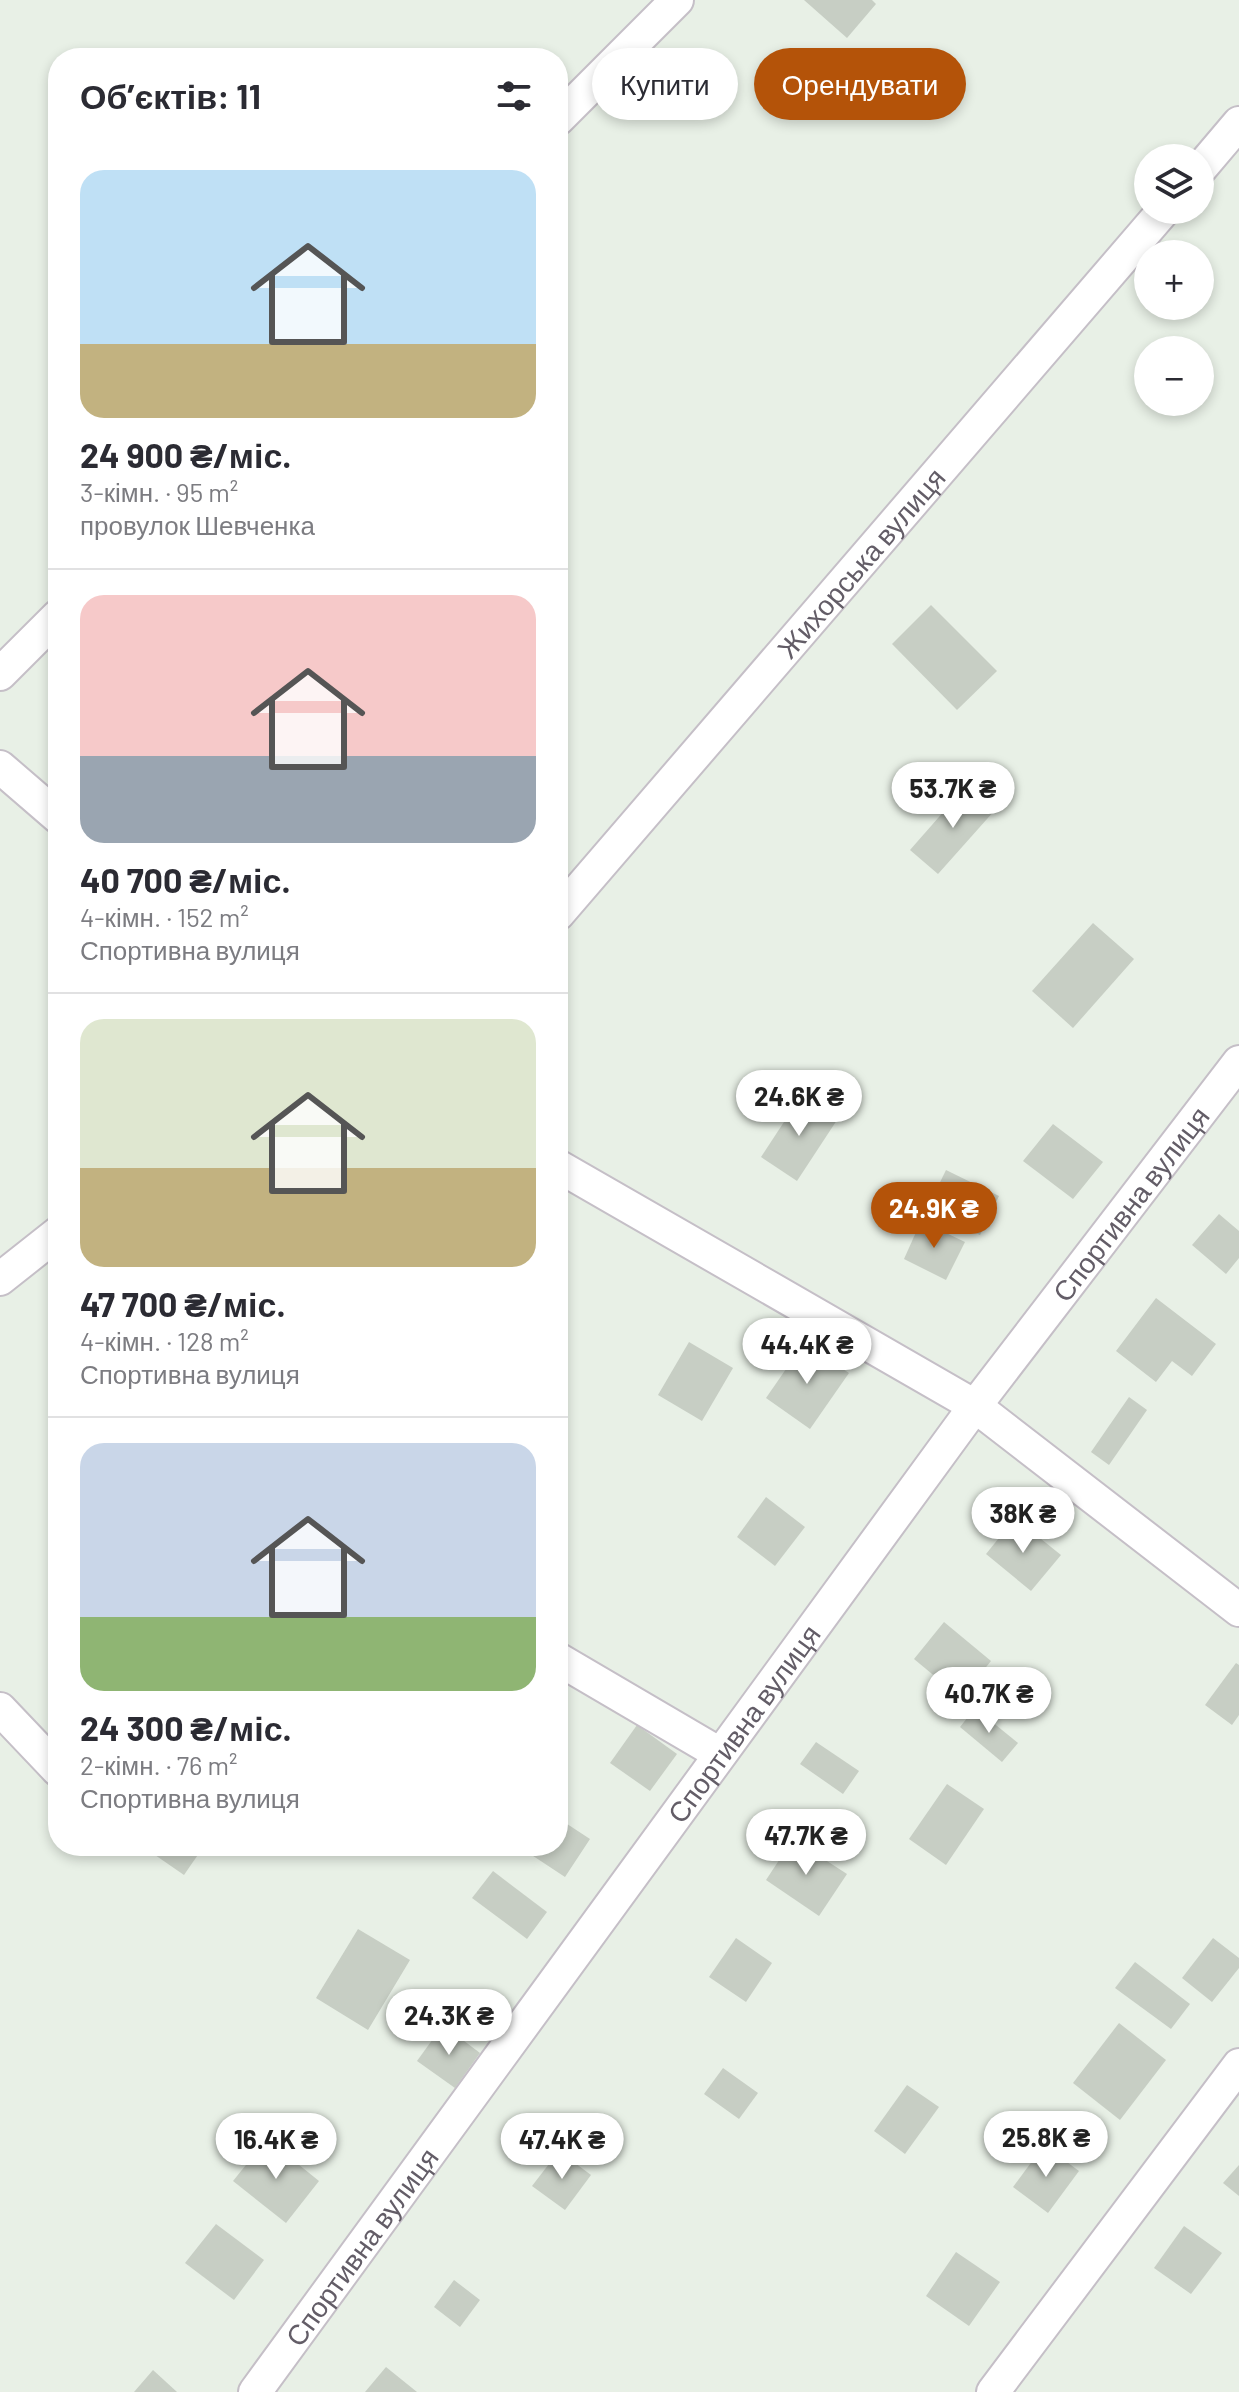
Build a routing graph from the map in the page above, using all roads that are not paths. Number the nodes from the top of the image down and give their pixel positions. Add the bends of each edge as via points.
1 (677, 0) edge
2 (568, 109) edge
3 (1239, 123) edge
4 (1214, 152) edge
5 (1152, 224) edge
6 (48, 626) edge
7 (0, 674) edge
8 (0, 767) edge
9 (48, 808) edge
10 (568, 902) edge
11 (1239, 1062) edge
12 (568, 1172) edge
13 (48, 1241) edge
14 (0, 1279) edge
15 (975, 1406) junction
16 (1239, 1610) edge
17 (568, 1665) edge
18 (0, 1709) edge
19 (720, 1754) junction
20 (48, 1759) edge
21 (1239, 2065) edge
22 (255, 2392) edge
23 (993, 2392) edge

1 - 2 street
3 - 4 street
5 - 10 street, Жихорська вулиця
6 - 7 street
8 - 9 street
11 - 15 street, Спортивна вулиця
12 - 15 street
13 - 14 street
15 - 16 street
15 - 19 street, Спортивна вулиця
17 - 19 street
18 - 20 street
19 - 22 street, Спортивна вулиця
21 - 23 street

